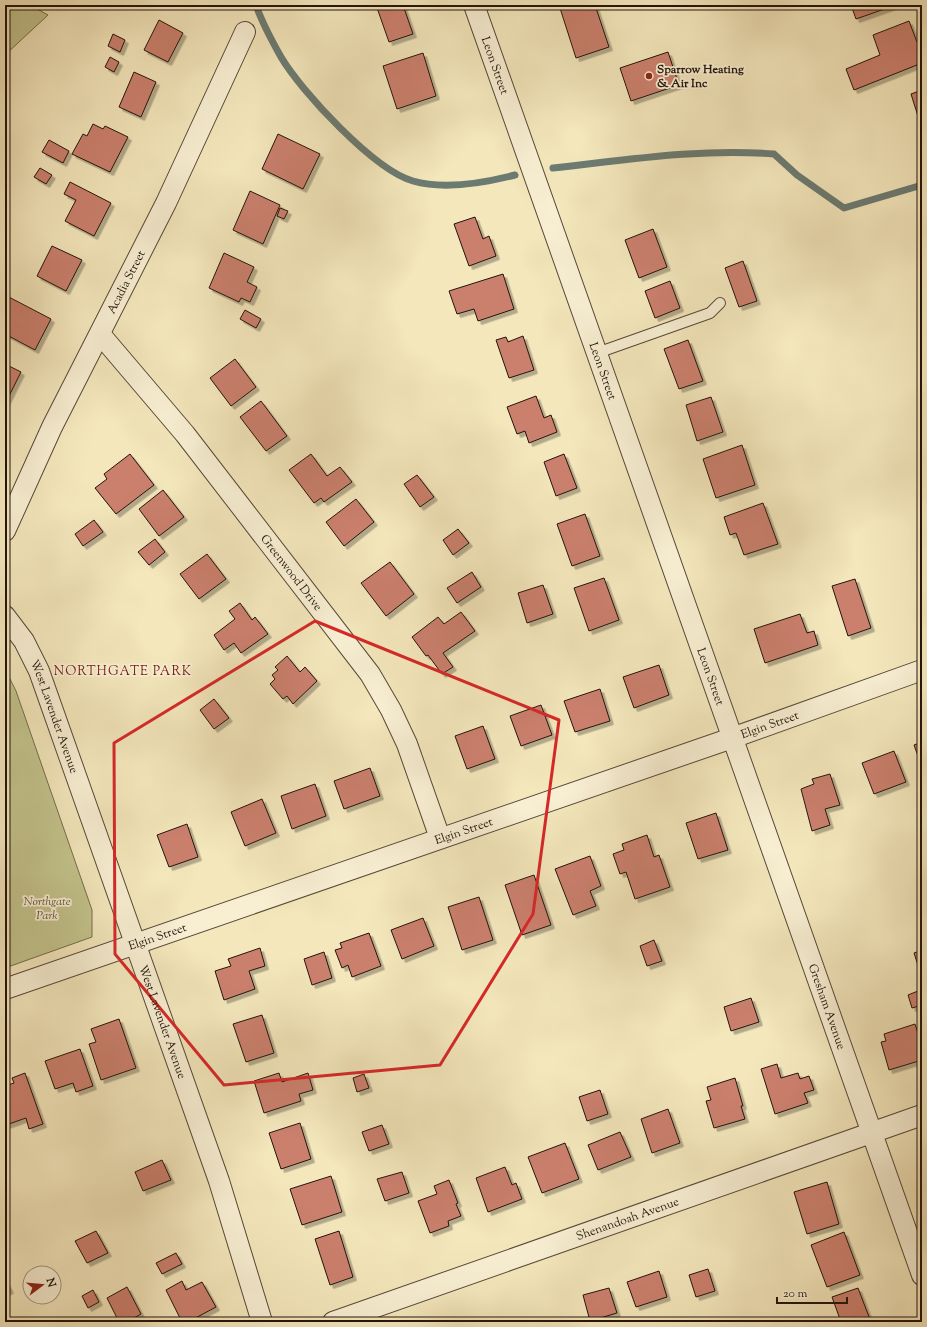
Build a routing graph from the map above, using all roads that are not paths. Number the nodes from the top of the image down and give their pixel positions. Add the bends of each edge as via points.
1 (474, 5) edge
2 (245, 32) dead end
3 (720, 304) dead end
4 (100, 334) junction
5 (597, 353) junction
6 (5, 531) edge
7 (5, 616) edge
8 (922, 670) edge
9 (732, 738) junction
10 (440, 838) junction
11 (135, 944) junction
12 (5, 989) edge
13 (922, 1115) edge
14 (872, 1132) junction
15 (922, 1275) edge
16 (262, 1322) edge
17 (333, 1322) edge

1 - 5 street, Leon Street
2 - 4 street, Acadia Street via 166,203
3 - 5 lane via 710,313
4 - 6 street, Acadia Street via 52,427
4 - 10 street, Greenwood Drive via 185,434 370,674 392,710 407,744
5 - 9 street, Leon Street
7 - 11 street, West Lavender Avenue via 24,641 39,671
8 - 9 street, Elgin Street
9 - 10 street, Elgin Street
9 - 14 street, Gresham Avenue
10 - 11 street, Elgin Street
11 - 12 street, Elgin Street
11 - 16 street, West Lavender Avenue via 219,1181
13 - 14 street, Shenandoah Avenue
14 - 15 street, Gresham Avenue
14 - 17 street, Shenandoah Avenue

